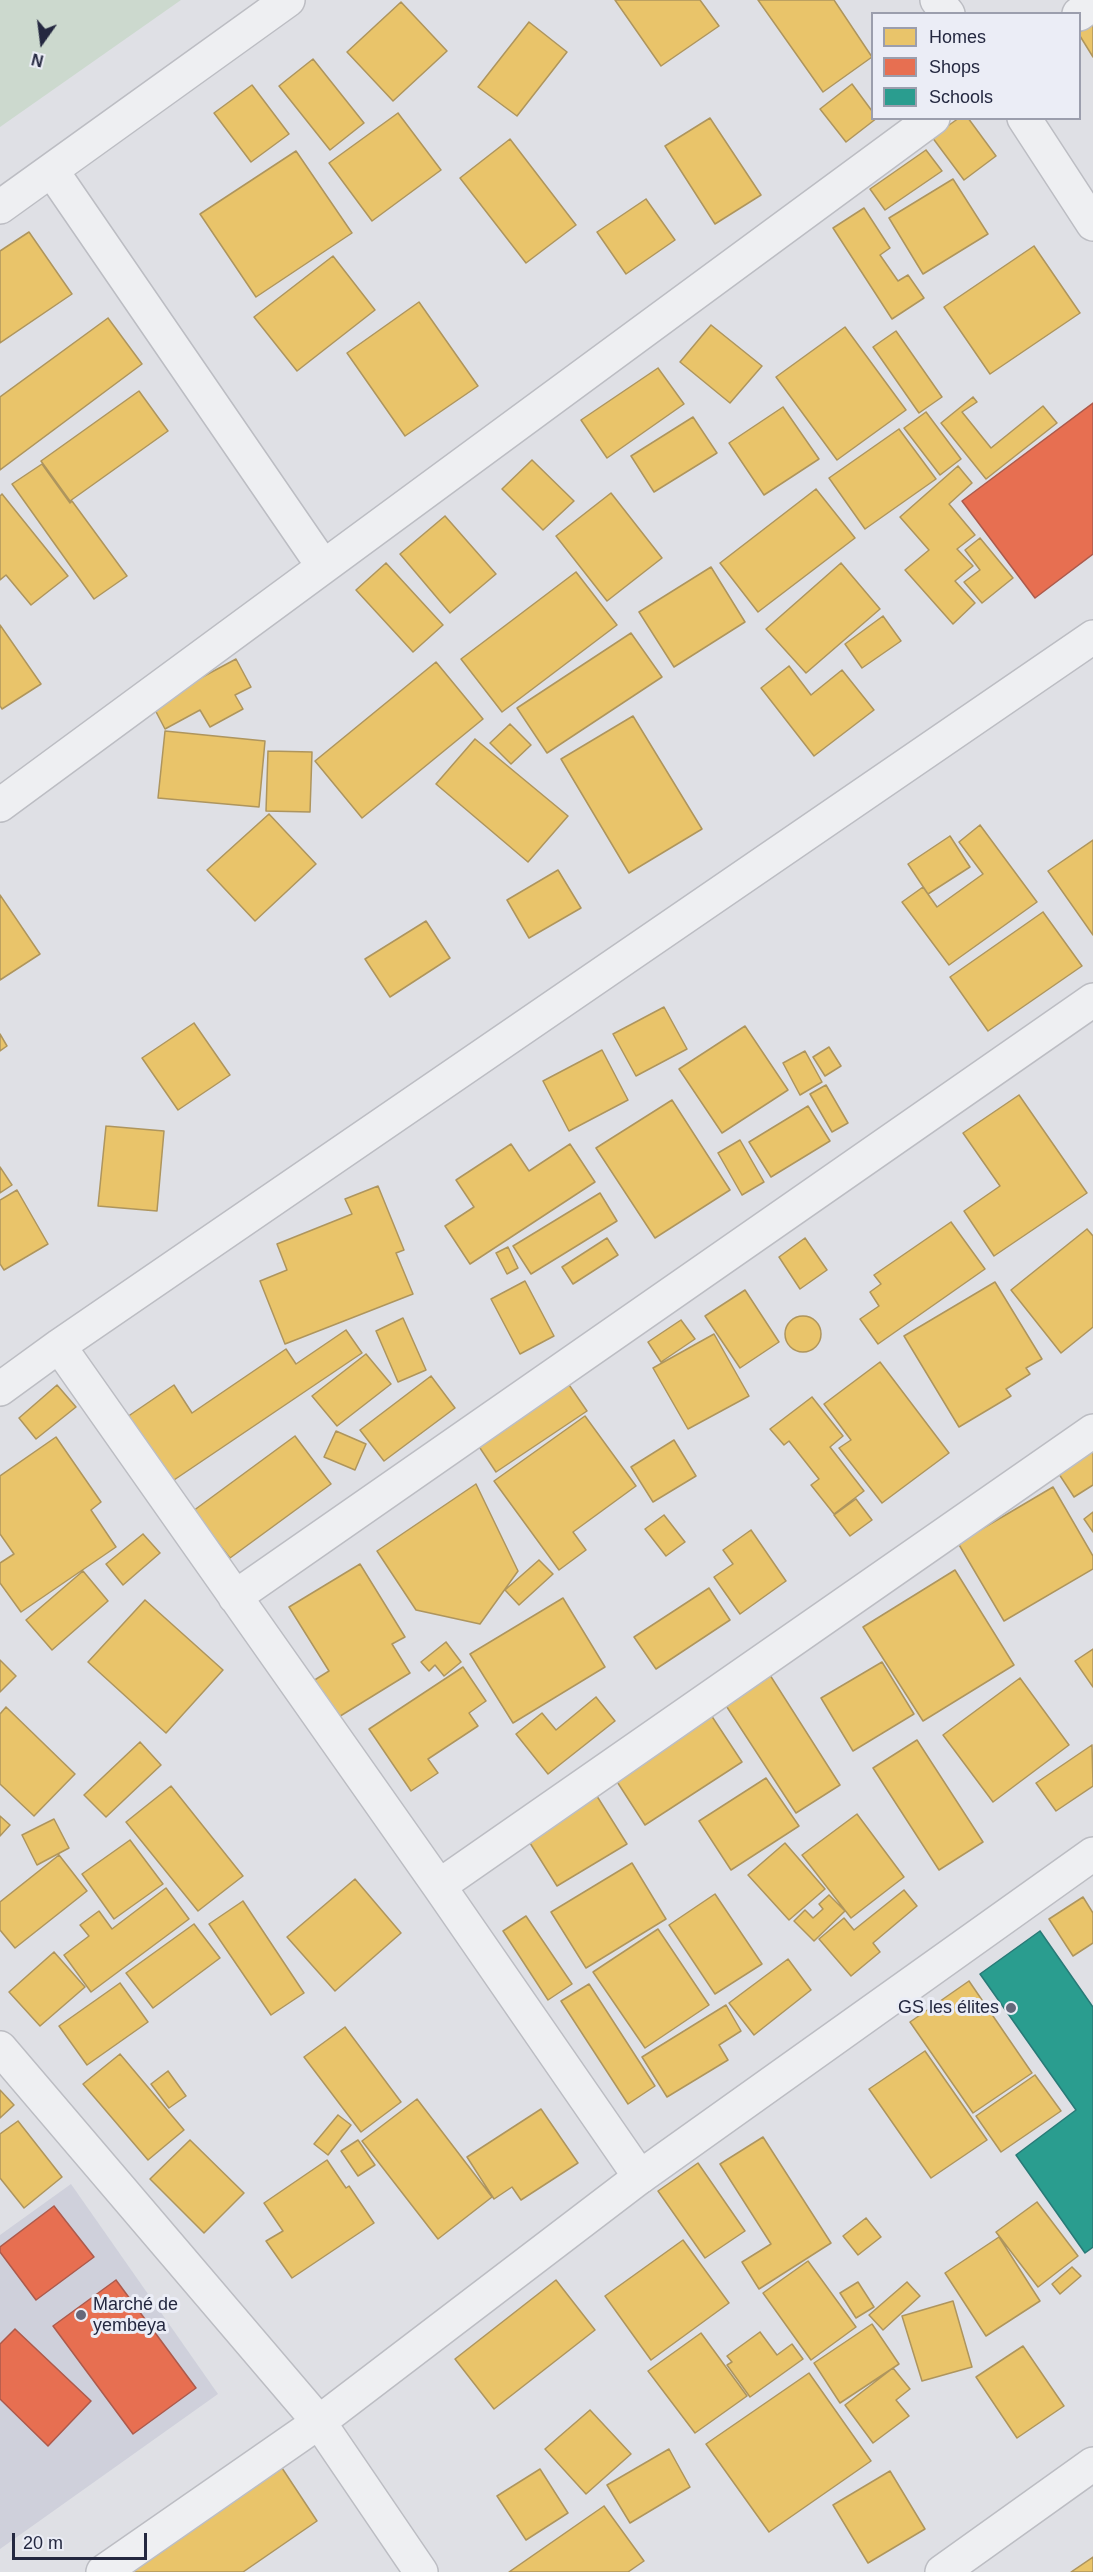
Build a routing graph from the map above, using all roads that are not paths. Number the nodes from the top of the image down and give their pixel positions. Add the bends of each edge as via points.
1 (288, 0) edge
2 (937, 0) edge
3 (946, 12) edge
4 (930, 120) edge
5 (1025, 120) edge
6 (52, 171) junction
7 (0, 207) edge
8 (1093, 224) edge
9 (323, 566) junction
10 (1093, 637) edge
11 (0, 805) edge
12 (1093, 1000) edge
13 (59, 1346) junction
14 (0, 1389) edge
15 (1093, 1431) edge
16 (235, 1597) junction
17 (1093, 1854) edge
18 (439, 1886) junction
19 (0, 2048) edge
20 (640, 2177) junction
21 (319, 2422) junction
22 (1093, 2464) edge
23 (104, 2572) edge
24 (421, 2572) edge
25 (942, 2572) edge

1 - 6 street
2 - 3 street
4 - 9 street
5 - 8 street
6 - 7 street
6 - 9 street
9 - 11 street
10 - 13 street
12 - 16 street
13 - 14 street
13 - 16 street
15 - 18 street
16 - 18 street
17 - 20 street
18 - 20 street
19 - 21 street
20 - 21 street
21 - 23 street
21 - 24 street
22 - 25 street

